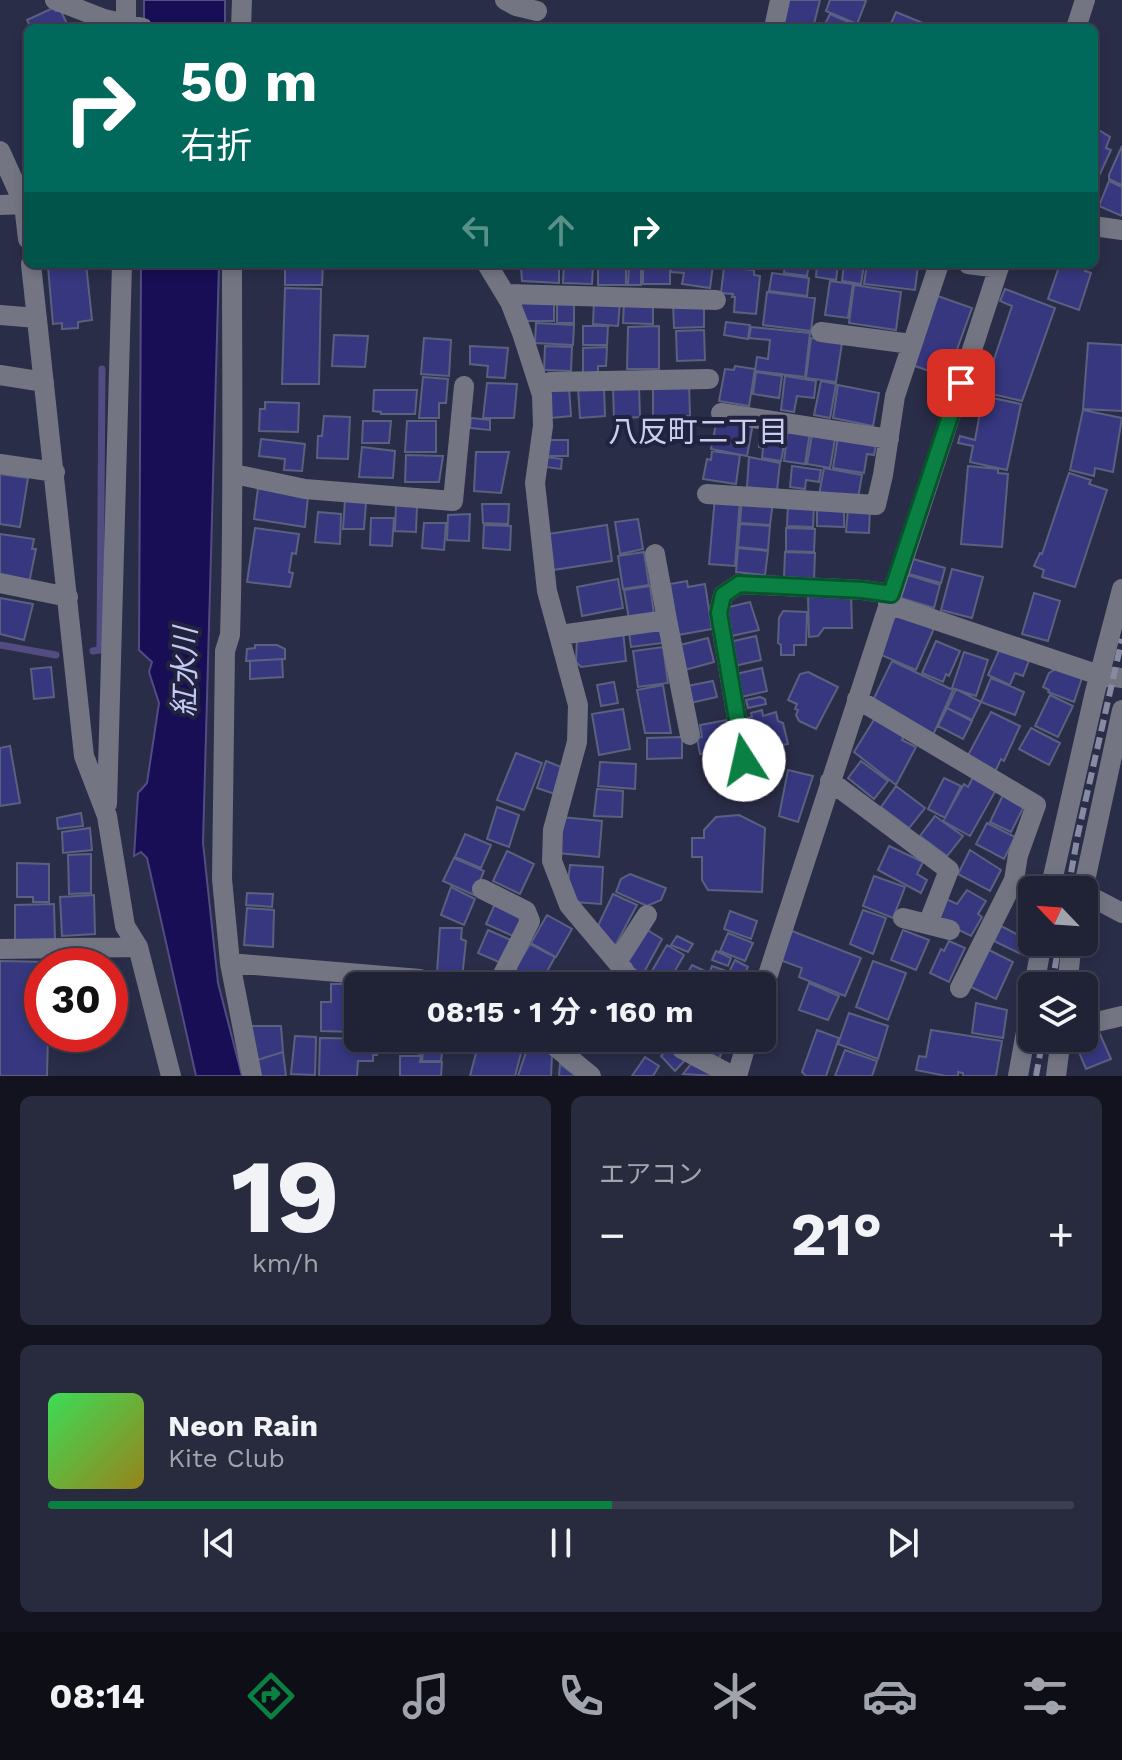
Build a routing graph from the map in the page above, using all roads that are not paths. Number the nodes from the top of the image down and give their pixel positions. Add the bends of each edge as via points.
1 (55, 0) edge
2 (126, 0) edge
3 (242, 0) edge
4 (505, 0) edge
5 (780, 0) edge
6 (1085, 0) edge
7 (536, 13) edge
8 (124, 24) edge
9 (132, 24) edge
10 (241, 24) edge
11 (775, 24) edge
12 (1077, 24) edge
13 (0, 151) edge
14 (24, 204) joint
15 (0, 205) edge
16 (1098, 227) edge
17 (1122, 230) edge
18 (31, 268) edge
19 (122, 268) edge
20 (232, 268) edge
21 (489, 268) edge
22 (938, 268) edge
23 (999, 268) edge
24 (505, 294) junction
25 (716, 300) dead end
26 (0, 315) edge
27 (37, 318) junction
28 (821, 332) dead end
29 (911, 344) junction
30 (0, 375) edge
31 (709, 379) dead end
32 (44, 382) junction
33 (464, 386) dead end
34 (540, 386) junction
35 (721, 413) dead end
36 (889, 439) junction
37 (0, 464) edge
38 (55, 472) junction
39 (234, 474) junction
40 (707, 494) dead end
41 (655, 554) dead end
42 (0, 583) edge
43 (1122, 589) edge
44 (68, 597) junction
45 (889, 599) junction
46 (667, 620) junction
47 (560, 635) junction
48 (1099, 675) junction
49 (1122, 678) edge
50 (857, 699) junction
51 (1122, 710) edge
52 (690, 735) dead end
53 (744, 760) dead end
54 (830, 781) junction
55 (107, 816) junction
56 (1053, 876) edge
57 (1087, 876) edge
58 (482, 889) dead end
59 (1098, 900) edge
60 (1122, 913) edge
61 (647, 915) dead end
62 (903, 918) dead end
63 (928, 924) junction
64 (950, 930) dead end
65 (138, 947) junction
66 (0, 949) edge
67 (617, 962) junction
68 (230, 963) junction
69 (504, 972) edge
70 (624, 972) edge
71 (769, 972) edge
72 (344, 973) edge
73 (960, 988) dead end
74 (1122, 1016) edge
75 (1098, 1022) edge
76 (562, 1052) edge
77 (688, 1052) edge
78 (743, 1052) edge
79 (1022, 1052) edge
80 (1059, 1052) edge
81 (171, 1076) edge
82 (252, 1076) edge
83 (591, 1076) edge
84 (735, 1076) edge
85 (1018, 1076) edge
86 (1056, 1076) edge

1 - 8 street
2 - 9 street
3 - 10 street
4 - 7 street
5 - 11 street
6 - 12 street
13 - 14 street
14 - 15 street
16 - 17 street
18 - 27 street
19 - 55 street
20 - 39 street
21 - 24 street
22 - 29 street
23 - 45 street
24 - 25 street
24 - 34 street
26 - 27 street
27 - 32 street
28 - 29 street
29 - 36 street
30 - 32 street
31 - 34 street
32 - 38 street
33 - 39 street via 453,501 305,489
34 - 47 street via 543,426 535,483 547,591
35 - 36 street
36 - 40 street via 876,505
37 - 38 street
38 - 44 street
39 - 68 street via 222,879
41 - 46 street
42 - 44 street
43 - 48 street
44 - 55 street via 84,756
45 - 48 street
45 - 50 street
45 - 53 street via 863,590 739,584 723,595 719,613
46 - 47 street
46 - 52 street
47 - 67 street via 579,721 553,830 552,861 569,905
48 - 49 street
48 - 56 street
50 - 54 street
50 - 73 street via 1036,805 1014,880
51 - 57 street
54 - 63 street via 949,870
54 - 71 street
55 - 65 street via 125,926
58 - 69 street via 526,911 530,921
59 - 60 street
61 - 67 street
62 - 63 street
63 - 64 street
65 - 66 street
65 - 81 street
67 - 70 street
68 - 72 street
68 - 82 street
74 - 75 street
76 - 83 street
77 - 84 street
78 - 84 street
79 - 85 street
80 - 86 street

